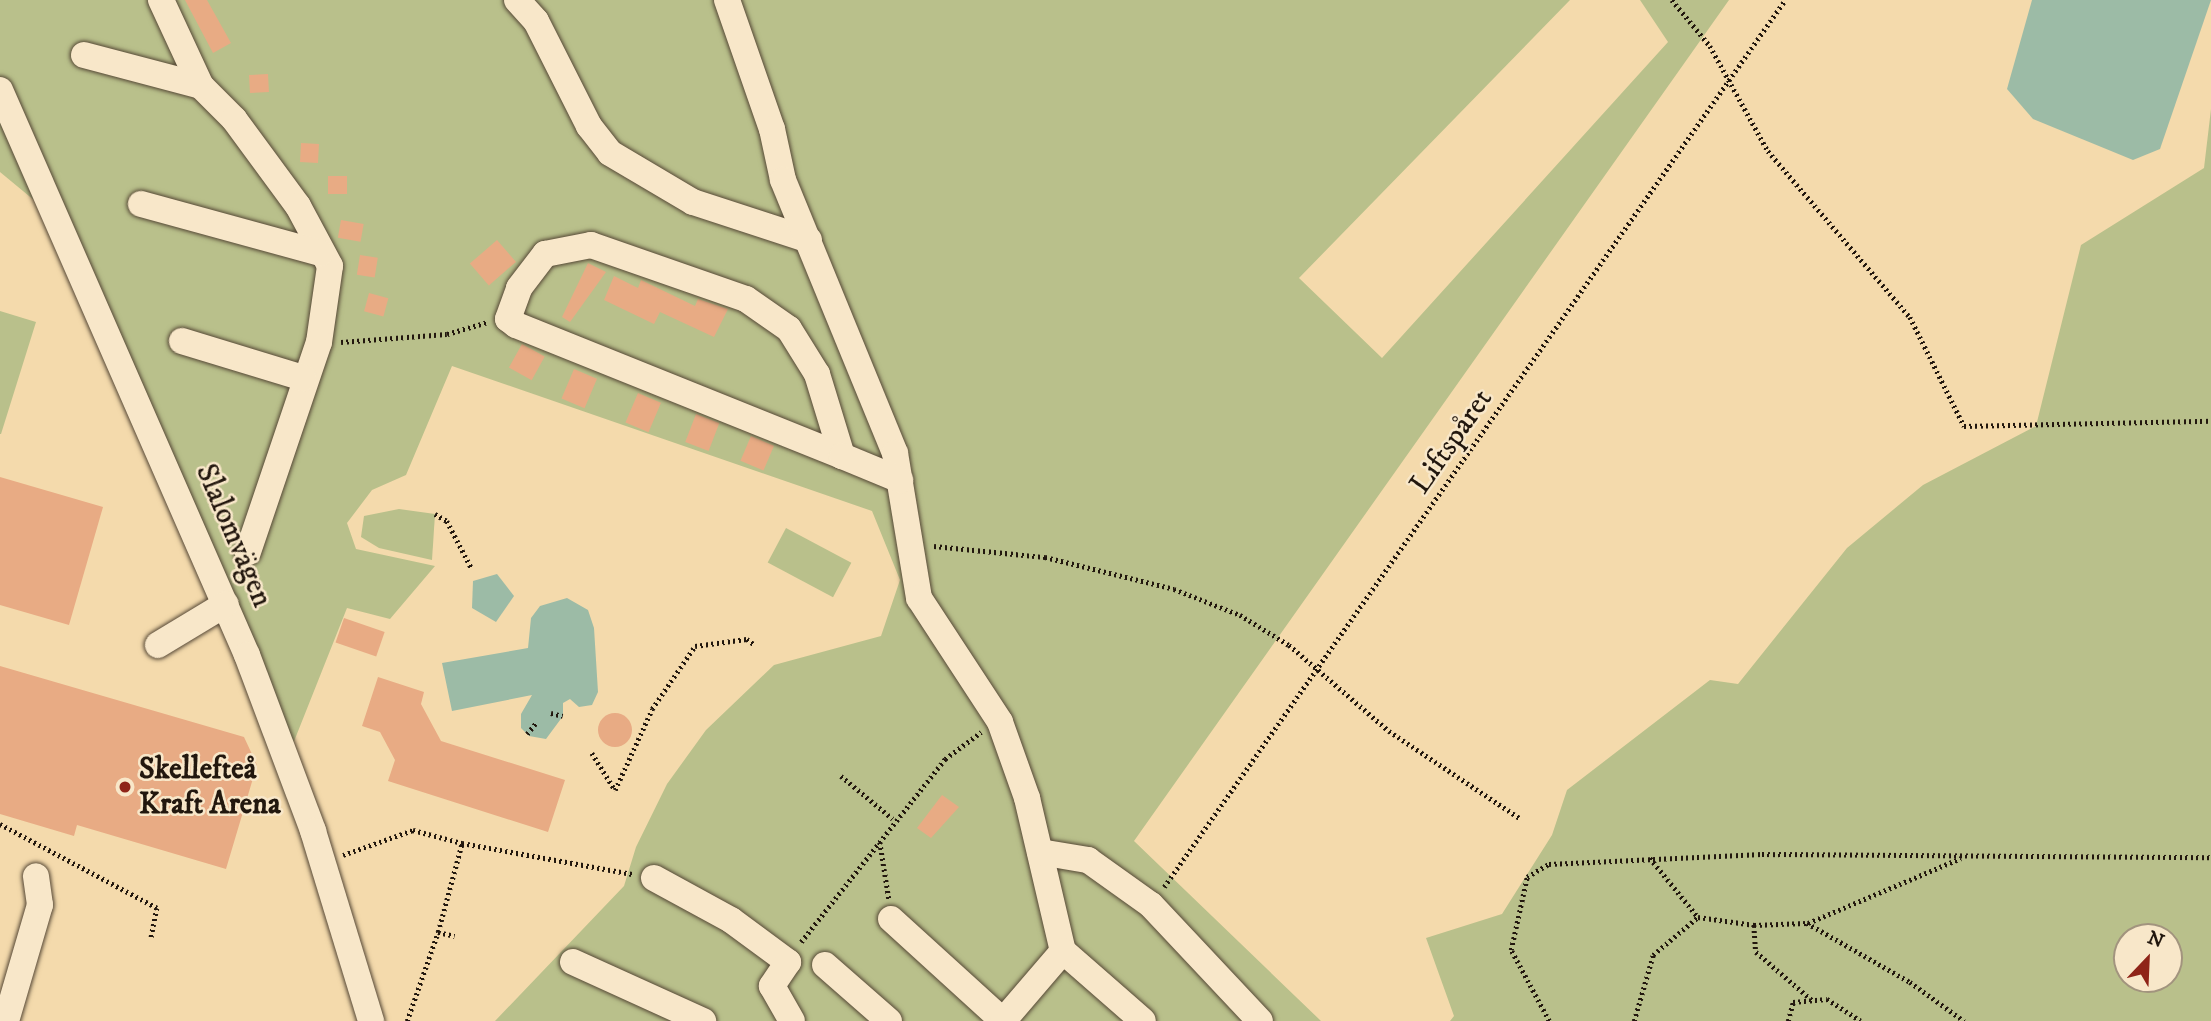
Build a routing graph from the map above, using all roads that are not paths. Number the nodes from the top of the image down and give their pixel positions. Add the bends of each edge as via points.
1 (161, 0) edge
2 (517, 0) edge
3 (727, 0) edge
4 (84, 55) dead end
5 (201, 86) junction
6 (0, 90) edge
7 (141, 204) dead end
8 (809, 240) junction
9 (320, 253) junction
10 (182, 341) dead end
11 (303, 378) junction
12 (842, 456) junction
13 (900, 480) junction
14 (248, 552) dead end
15 (226, 604) junction
16 (158, 645) dead end
17 (1040, 852) junction
18 (36, 876) dead end
19 (654, 878) dead end
20 (891, 919) road end
21 (1063, 951) junction
22 (573, 962) dead end
23 (825, 965) dead end
24 (1022, 1014) edge
25 (6, 1021) edge
26 (371, 1021) edge
27 (703, 1021) edge
28 (792, 1021) edge
29 (889, 1021) edge
30 (1143, 1021) edge
31 (1260, 1021) edge

1 - 5 street
2 - 8 street via 536,21 589,127 610,153 692,202
3 - 8 street via 772,129 783,180
4 - 5 street
5 - 9 street via 234,119 298,206
6 - 15 street, Slalomvägen
7 - 9 street
8 - 13 street via 880,411
9 - 11 street via 330,266 319,342
10 - 11 street
11 - 14 street via 276,477
12 - 12 street via 817,374 789,329 717,285 591,245 545,254 533,266 508,318
12 - 13 street
13 - 17 street via 919,598 1000,722
15 - 16 street
15 - 26 street, Slalomvägen via 324,862
17 - 21 street
17 - 31 street via 1088,860 1151,905
18 - 25 street via 40,905
19 - 28 street via 731,920 788,962 772,986
20 - 24 street via 1003,1021
21 - 24 street
21 - 30 street
22 - 27 street
23 - 29 street

